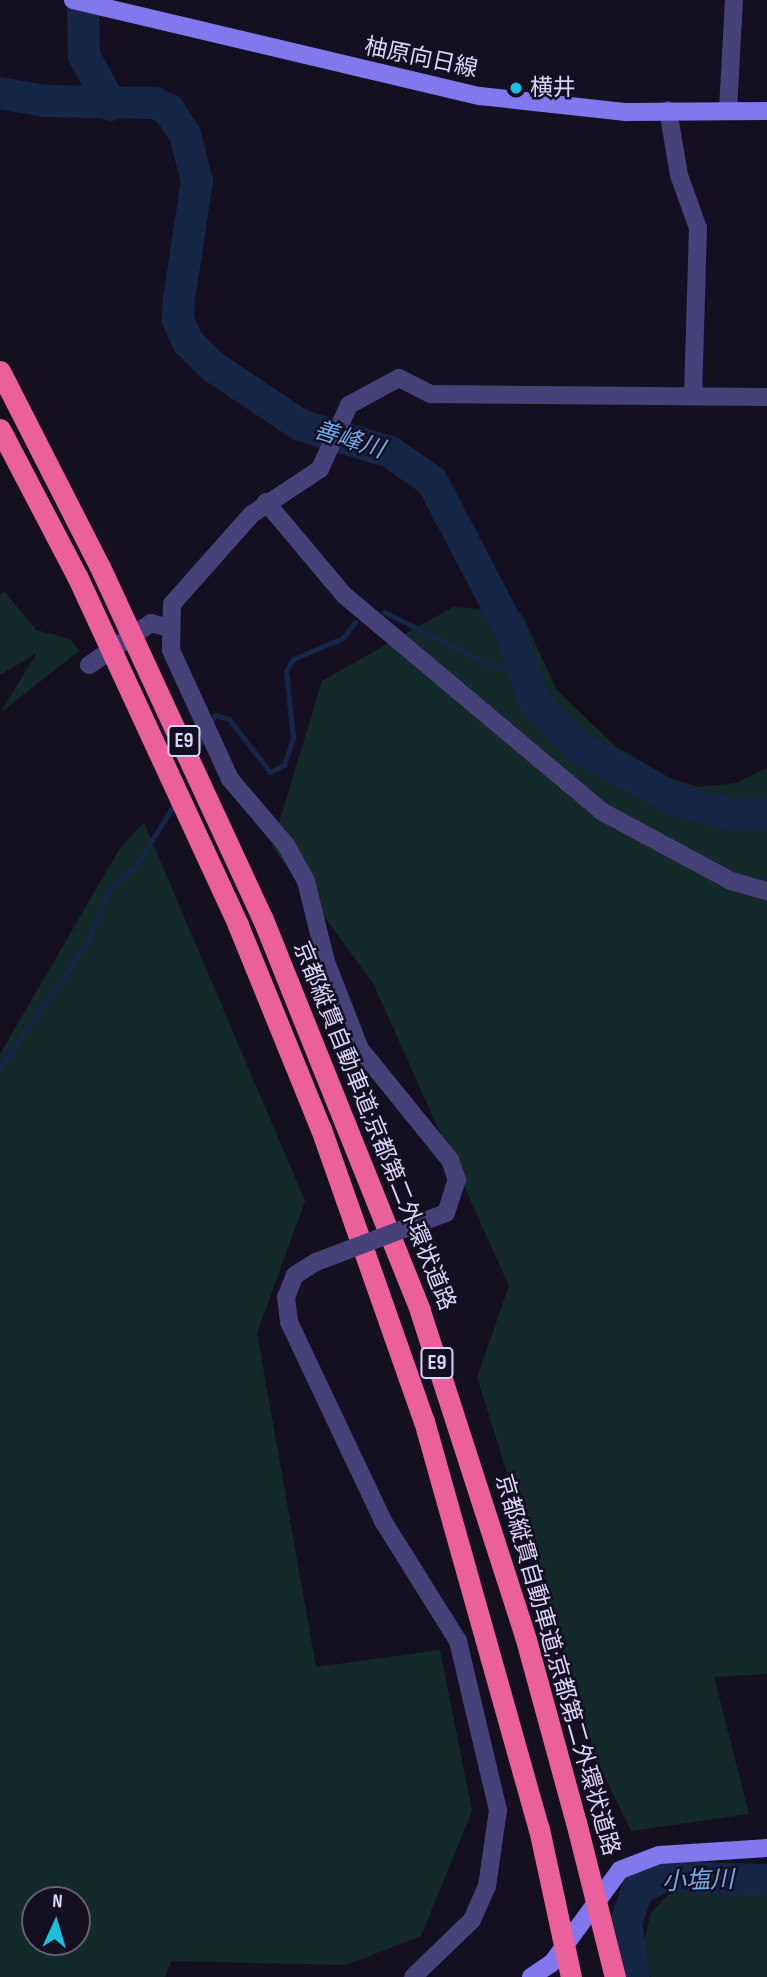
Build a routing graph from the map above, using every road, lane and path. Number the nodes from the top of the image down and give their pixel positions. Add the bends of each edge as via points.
1 (73, 0) edge
2 (734, 0) edge
3 (100, 3) edge
4 (668, 110) junction
5 (728, 110) junction
6 (767, 111) edge
7 (0, 371) edge
8 (693, 396) junction
9 (767, 397) edge
10 (0, 429) edge
11 (266, 502) junction
12 (168, 628) junction
13 (89, 665) dead end
14 (767, 891) edge
15 (767, 1849) edge
16 (413, 1977) edge
17 (531, 1977) edge
18 (571, 1977) edge
19 (615, 1977) edge

1 - 3 main road, 柚原向日線
2 - 5 street
3 - 4 main road, 柚原向日線 via 480,96 626,112
4 - 5 main road, 柚原向日線
4 - 8 street via 679,175 698,228
5 - 6 main road, 柚原向日線
7 - 19 highway, 京都縦貫自動車道;京都第二外環状道路 / E9, bridge via 100,567 262,917 420,1311 510,1587
8 - 9 street
8 - 11 street via 431,394 399,378 342,415 320,469
10 - 18 highway, E9, bridge via 77,576 238,925 321,1129 420,1408 491,1641
11 - 12 street via 172,604
11 - 14 street via 344,595 601,811 731,881
12 - 13 street via 151,623
12 - 16 street, bridge via 170,650 230,779 286,845 306,881 326,962 360,1049 450,1160 457,1180 446,1213 317,1262 295,1275 286,1297 289,1322 383,1521 458,1641 498,1810 488,1886 472,1920
15 - 17 main road via 659,1855 620,1870 559,1954

